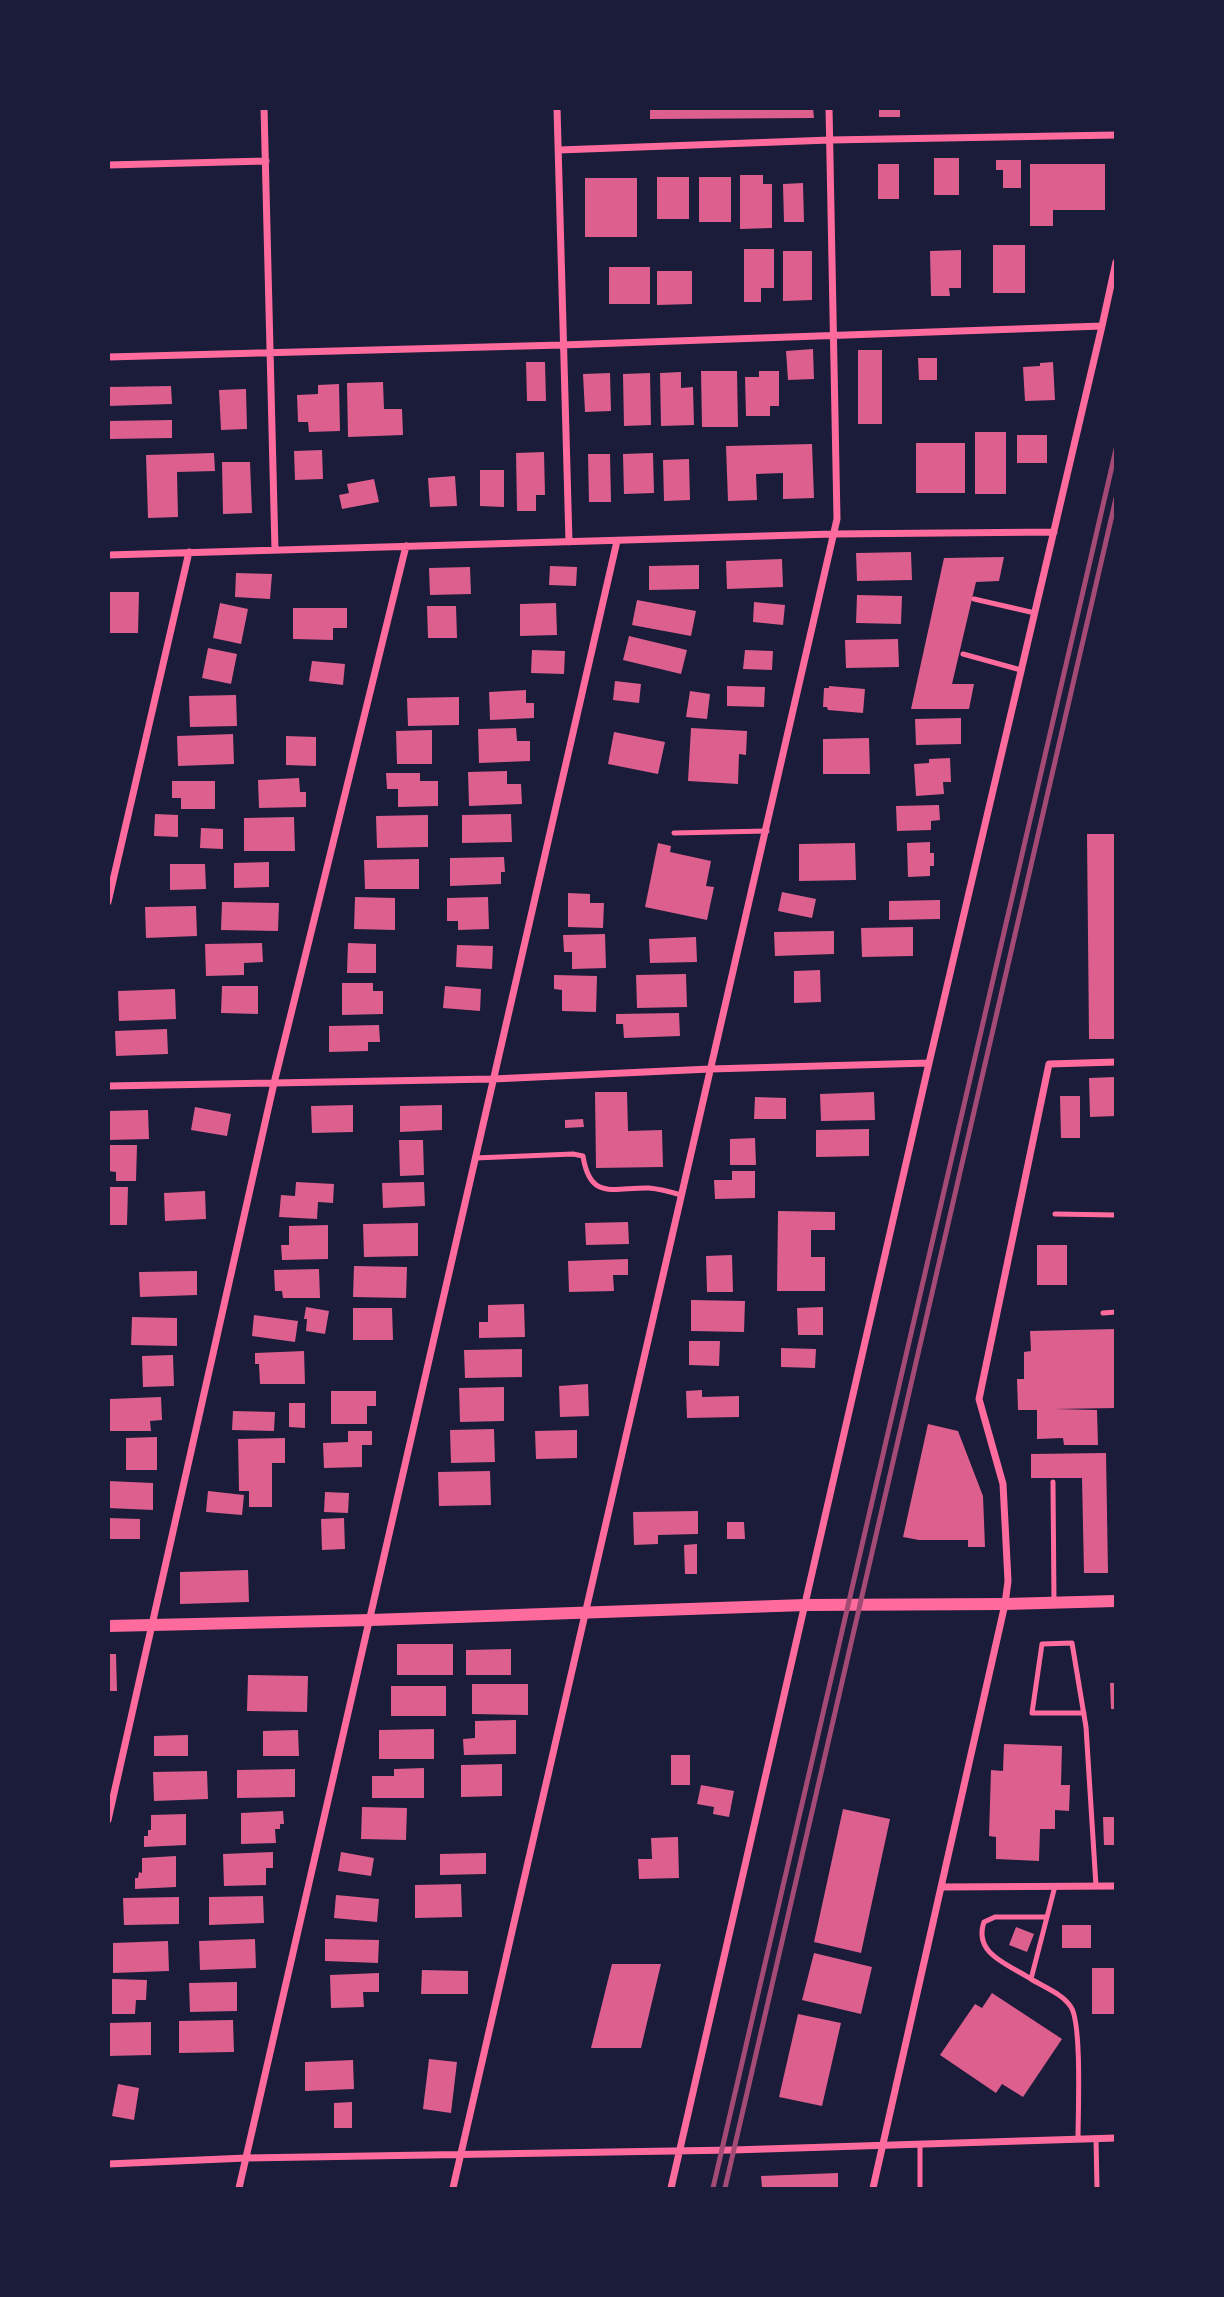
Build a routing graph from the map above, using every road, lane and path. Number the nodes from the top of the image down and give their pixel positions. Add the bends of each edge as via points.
1 (264, 108) edge
2 (557, 108) edge
3 (829, 108) edge
4 (1115, 135) edge
5 (830, 140) junction
6 (559, 150) junction
7 (266, 161) junction
8 (108, 165) edge
9 (1115, 262) edge
10 (1102, 326) junction
11 (834, 335) junction
12 (562, 345) junction
13 (270, 353) junction
14 (108, 357) edge
15 (1054, 531) junction
16 (833, 534) junction
17 (617, 541) junction
18 (569, 542) junction
19 (406, 546) junction
20 (275, 550) junction
21 (189, 552) junction
22 (108, 555) edge
23 (974, 599) dead end
24 (1035, 613) junction
25 (963, 654) dead end
26 (1021, 670) junction
27 (767, 831) junction
28 (674, 833) dead end
29 (108, 902) edge
30 (1115, 1062) edge
31 (929, 1063) junction
32 (710, 1069) junction
33 (493, 1079) junction
34 (274, 1083) junction
35 (108, 1086) edge
36 (475, 1158) junction
37 (681, 1195) junction
38 (1055, 1214) dead end
39 (1115, 1216) edge
40 (1115, 1312) edge
41 (1103, 1313) dead end
42 (1053, 1482) dead end
43 (1115, 1601) edge
44 (1054, 1603) junction
45 (1005, 1604) junction
46 (804, 1605) junction
47 (584, 1613) junction
48 (371, 1619) junction
49 (154, 1624) junction
50 (108, 1626) edge
51 (1084, 1713) junction
52 (108, 1820) edge
53 (1055, 1886) junction
54 (1096, 1886) junction
55 (1115, 1886) edge
56 (941, 1887) junction
57 (1047, 1917) junction
58 (1031, 1979) junction
59 (1096, 2138) junction
60 (1115, 2138) edge
61 (1078, 2139) junction
62 (920, 2144) junction
63 (883, 2145) junction
64 (680, 2151) junction
65 (461, 2155) junction
66 (246, 2158) junction
67 (108, 2164) edge
68 (239, 2189) edge
69 (453, 2189) edge
70 (671, 2189) edge
71 (873, 2189) edge
72 (920, 2189) edge
73 (1097, 2189) edge

1 - 7 street
2 - 6 street
3 - 5 street
4 - 5 street
5 - 6 street
5 - 11 street
6 - 12 street
7 - 8 street
7 - 13 street
9 - 10 street
10 - 11 street
10 - 15 street
11 - 12 street
11 - 16 street via 837,519
12 - 13 street
12 - 18 street
13 - 14 street
13 - 20 street
15 - 16 street
15 - 24 street
16 - 17 street
16 - 27 street
17 - 18 street
17 - 33 street
18 - 19 street
19 - 20 street
19 - 34 street
20 - 21 street
21 - 22 street
21 - 29 street
23 - 24 lane
24 - 26 street
25 - 26 lane
26 - 31 street
27 - 28 lane
27 - 32 street
30 - 45 street via 1049,1064 979,1399 1003,1483
31 - 32 street
31 - 46 street
32 - 33 street
32 - 37 street
33 - 34 street
33 - 36 street
34 - 35 street
34 - 49 street
36 - 37 lane via 573,1154 583,1156 585,1172 603,1190 650,1188
36 - 48 street
37 - 47 street
38 - 39 lane
40 - 41 lane
42 - 44 lane
43 - 44 street
44 - 45 street
45 - 46 street
45 - 56 street
46 - 47 street
46 - 64 street
47 - 48 street
47 - 65 street
48 - 49 street
48 - 66 street
49 - 50 street
49 - 52 street
51 - 51 lane via 1072,1643 1042,1644 1032,1713
51 - 54 lane
53 - 54 street
53 - 56 street
53 - 57 lane
54 - 55 street
56 - 63 street
57 - 58 lane
57 - 58 lane via 995,1917 984,1922 981,1932 989,1953
58 - 61 lane via 1066,2000 1073,2011
59 - 60 street
59 - 61 street
59 - 73 lane
61 - 62 street
62 - 63 street
62 - 72 lane
63 - 64 street
63 - 71 street
64 - 65 street
64 - 70 street
65 - 66 street
65 - 69 street
66 - 67 street
66 - 68 street

